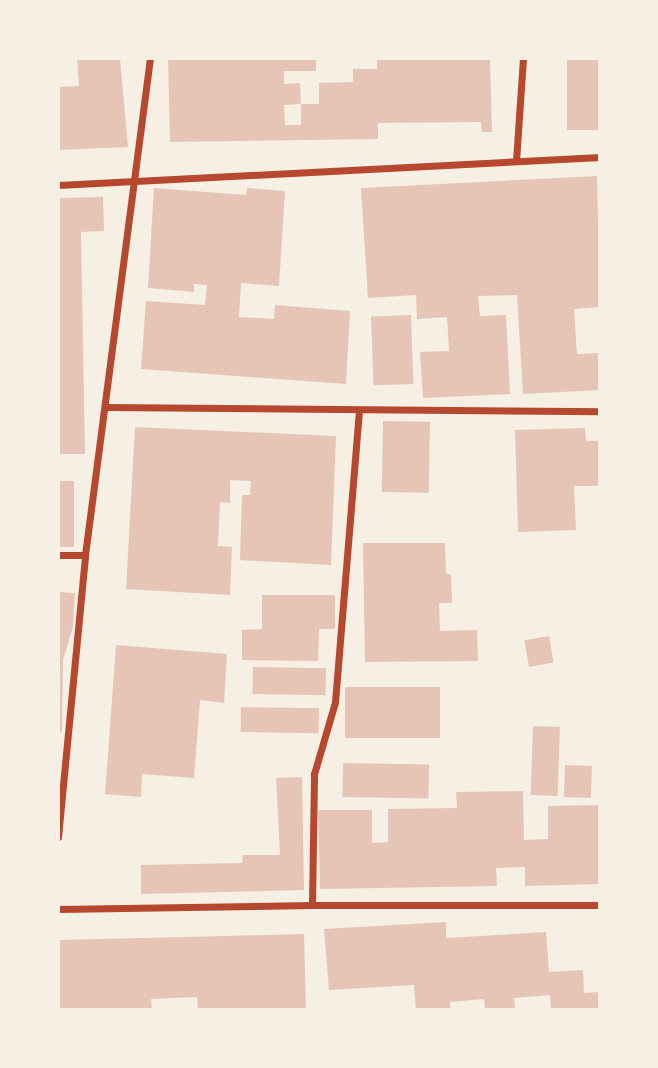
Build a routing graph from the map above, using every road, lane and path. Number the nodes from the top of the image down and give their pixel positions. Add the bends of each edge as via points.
1 (150, 58) edge
2 (523, 58) edge
3 (600, 157) edge
4 (516, 161) junction
5 (134, 180) junction
6 (58, 185) edge
7 (105, 407) junction
8 (359, 410) junction
9 (600, 411) edge
10 (58, 555) edge
11 (85, 555) junction
12 (58, 837) edge
13 (312, 905) junction
14 (600, 905) edge
15 (58, 909) edge

1 - 5 street
2 - 4 street
3 - 4 street
4 - 5 street
5 - 6 street
5 - 7 street
7 - 8 street
7 - 11 street
8 - 9 street
8 - 13 street via 335,702 314,774
10 - 11 street
11 - 12 street
13 - 14 street
13 - 15 street

